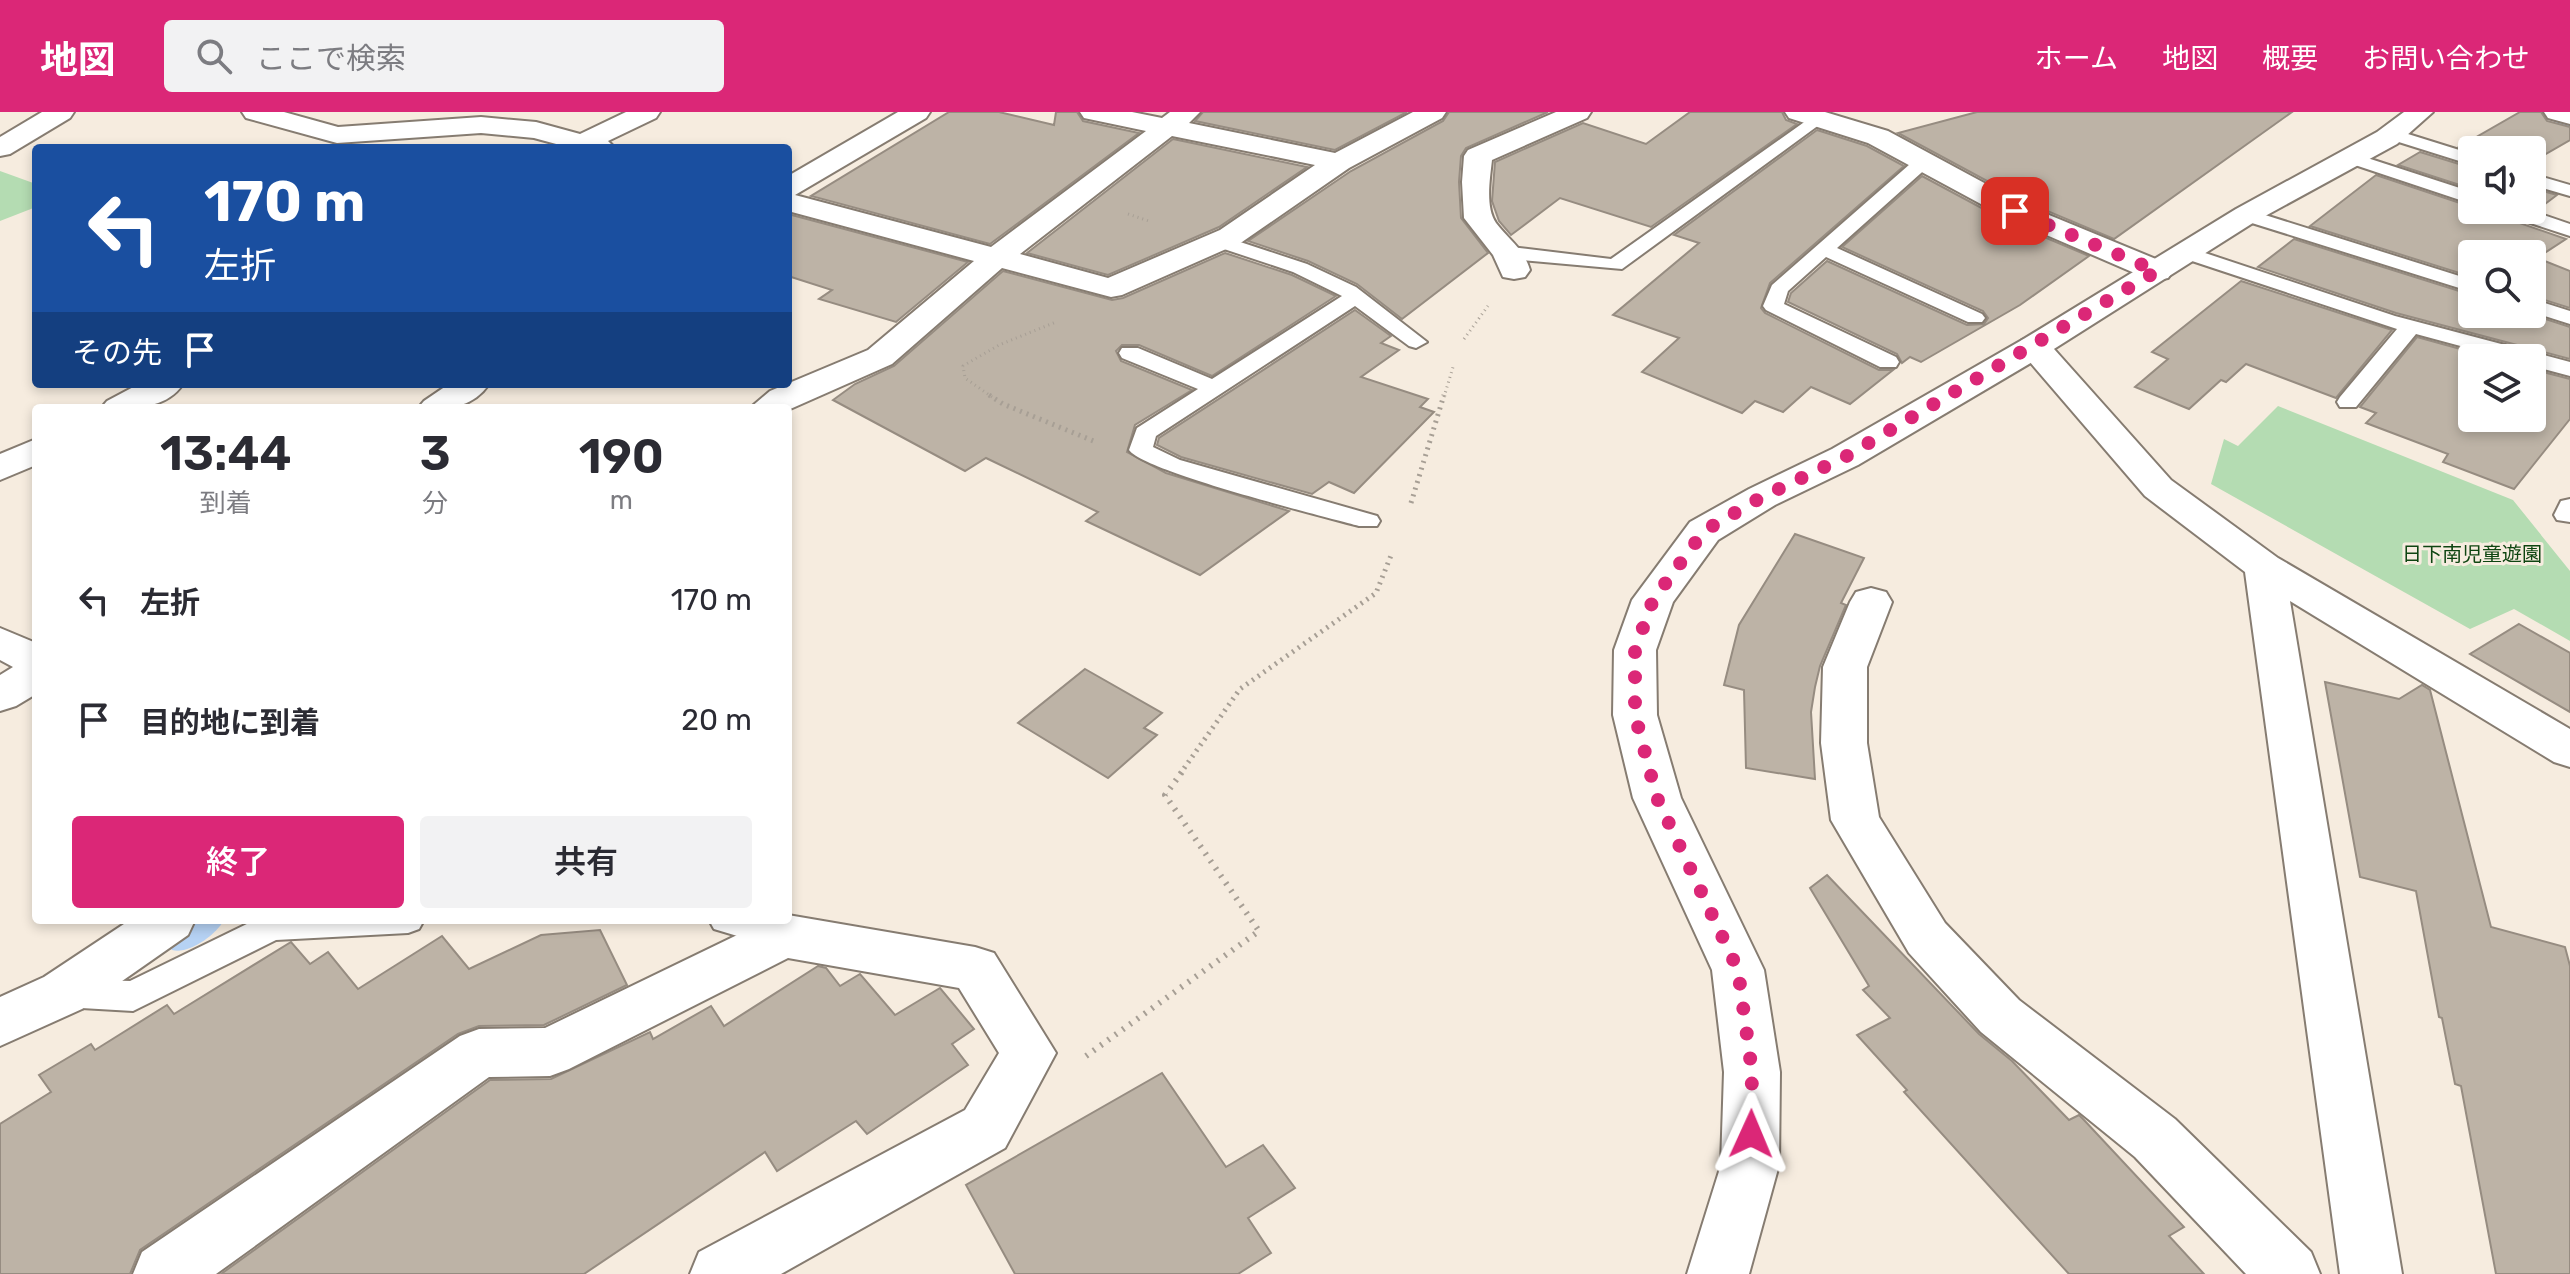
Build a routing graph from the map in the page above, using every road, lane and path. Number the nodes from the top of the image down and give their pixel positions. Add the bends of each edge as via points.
1 (61, 112) edge
2 (255, 112) edge
3 (647, 112) edge
4 (917, 112) edge
5 (1093, 112) edge
6 (1433, 112) edge
7 (1578, 112) edge
8 (2557, 112) edge
9 (1808, 115) edge
10 (2570, 116) edge
11 (450, 120) edge
12 (1177, 120) edge
13 (2406, 123) edge
14 (585, 144) edge
15 (595, 144) edge
16 (0, 148) edge
17 (2458, 152) edge
18 (2352, 158) junction
19 (1924, 161) junction
20 (1339, 162) junction
21 (2546, 183) edge
22 (792, 186) edge
23 (2570, 191) edge
24 (2458, 193) edge
25 (792, 203) edge
26 (2246, 215) junction
27 (2546, 222) edge
28 (2570, 230) edge
29 (1219, 241) junction
30 (1824, 249) junction
31 (996, 258) junction
32 (1512, 262) junction
33 (2172, 262) junction
34 (2458, 282) edge
35 (1356, 296) junction
36 (2546, 310) edge
37 (1975, 318) dead end
38 (2570, 318) edge
39 (1060, 320) dead end
40 (2411, 326) junction
41 (1416, 342) dead end
42 (2478, 344) edge
43 (1459, 345) dead end
44 (2034, 347) junction
45 (1130, 353) dead end
46 (1455, 360) dead end
47 (1888, 362) dead end
48 (2546, 362) edge
49 (2570, 369) edge
50 (158, 388) edge
51 (466, 388) edge
52 (748, 388) edge
53 (1214, 388) junction
54 (2348, 402) dead end
55 (775, 403) edge
56 (127, 404) edge
57 (442, 404) edge
58 (1141, 450) junction
59 (32, 452) edge
60 (0, 469) edge
61 (1409, 508) dead end
62 (1368, 521) dead end
63 (1393, 551) dead end
64 (2264, 567) junction
65 (1871, 602) dead end
66 (0, 642) edge
67 (32, 659) edge
68 (32, 676) edge
69 (0, 695) edge
70 (2570, 750) edge
71 (164, 924) edge
72 (330, 924) edge
73 (740, 924) edge
74 (784, 936) junction
75 (63, 993) junction
76 (0, 1023) edge
77 (1085, 1057) dead end
78 (164, 1274) edge
79 (721, 1274) edge
80 (1718, 1274) edge
81 (2289, 1274) edge
82 (2371, 1274) edge

1 - 16 street
2 - 11 street via 337,135
3 - 15 street
4 - 22 street
5 - 12 street
6 - 20 street
7 - 32 street via 1478,156 1481,223
8 - 10 street
9 - 19 street via 1878,137
9 - 32 lane via 1615,265
11 - 14 street via 536,130
12 - 20 street
12 - 31 street
13 - 17 lane
13 - 18 street
18 - 24 lane
18 - 26 street
19 - 30 lane
19 - 33 street via 2015,211
20 - 29 street
21 - 23 lane
25 - 31 street
26 - 33 street
26 - 34 lane
27 - 28 lane
29 - 31 street via 1111,288
29 - 35 lane via 1300,268
30 - 37 lane
30 - 47 lane via 1779,289 1773,306
31 - 55 street via 880,357
32 - 43 path
33 - 40 lane
33 - 44 street
35 - 41 lane
35 - 53 lane
36 - 38 lane
39 - 58 path via 963,366 965,378 1003,404 1061,429
40 - 42 lane
40 - 54 lane
44 - 64 street via 2158,488
44 - 80 street via 1845,457 1704,531 1653,600 1635,650 1635,715 1657,798 1738,970 1752,1072 1750,1165
45 - 53 lane
46 - 61 path
48 - 49 lane
50 - 56 street
51 - 57 street
52 - 55 street
53 - 58 lane via 1145,433
58 - 62 lane via 1172,465
59 - 60 street
63 - 77 path via 1376,593 1240,689 1165,795 1259,931
64 - 70 street
64 - 82 street
65 - 81 street via 1845,667 1844,743 1855,820 1927,938 2000,1016 2155,1138
66 - 67 street
68 - 69 street
71 - 75 street
72 - 75 lane via 272,927 133,996
73 - 74 lane
74 - 78 street via 550,1052 479,1053
74 - 79 street via 975,969 1029,1053 985,1129
75 - 76 street

